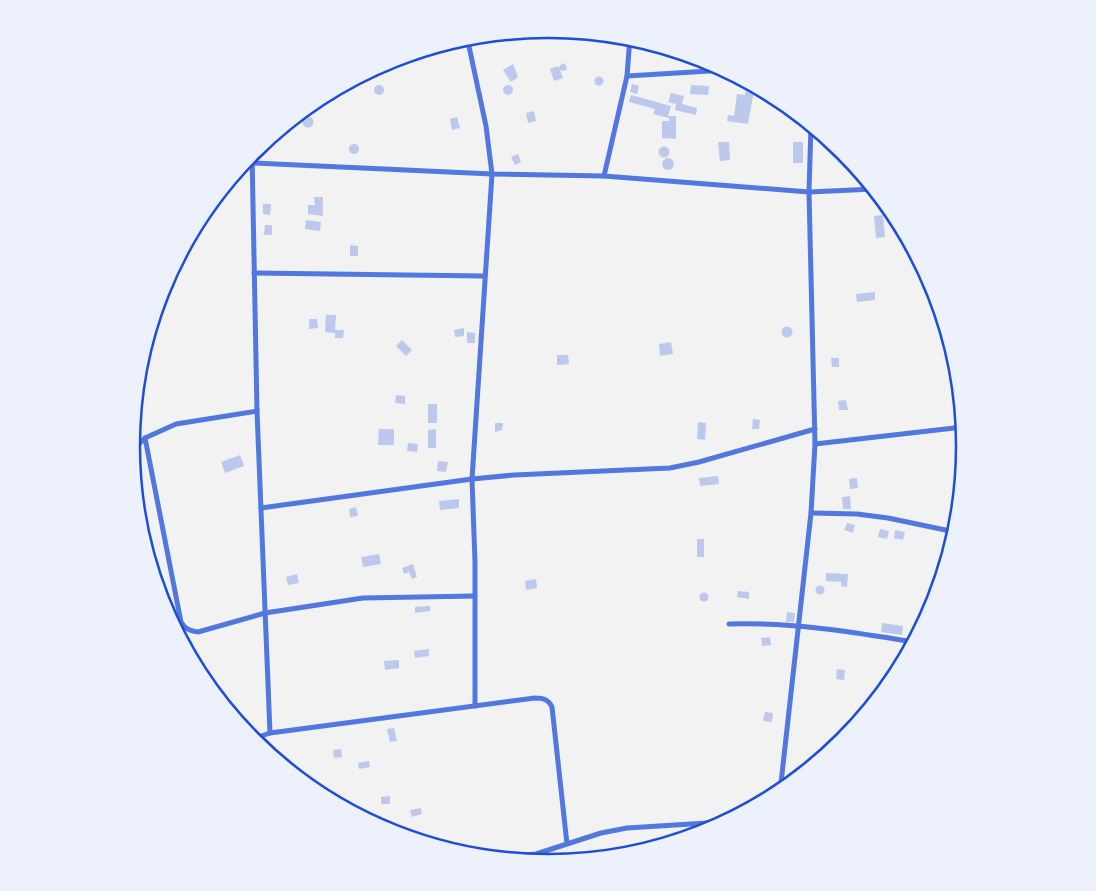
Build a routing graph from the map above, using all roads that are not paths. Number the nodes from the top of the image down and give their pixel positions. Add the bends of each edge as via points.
1 (469, 45) edge
2 (630, 45) edge
3 (709, 71) edge
4 (628, 76) junction
5 (811, 134) edge
6 (254, 163) edge
7 (252, 165) edge
8 (492, 174) junction
9 (604, 176) junction
10 (867, 190) edge
11 (809, 192) junction
12 (254, 273) junction
13 (484, 276) junction
14 (257, 411) junction
15 (955, 428) edge
16 (815, 429) junction
17 (145, 438) junction
18 (140, 442) edge
19 (816, 444) junction
20 (472, 478) junction
21 (261, 508) junction
22 (811, 513) junction
23 (947, 530) edge
24 (475, 596) junction
25 (265, 613) junction
26 (729, 624) dead end
27 (798, 627) junction
28 (906, 641) edge
29 (475, 706) junction
30 (270, 733) junction
31 (262, 736) edge
32 (781, 780) edge
33 (700, 823) edge
34 (567, 844) junction
35 (537, 854) edge

1 - 8 street via 486,126
2 - 4 street
3 - 4 street
4 - 9 street
5 - 11 street
6 - 8 street
7 - 12 street
8 - 9 street
8 - 13 street
9 - 11 street
10 - 11 street
11 - 16 street
12 - 13 street
12 - 14 street
13 - 20 street
14 - 17 street via 176,424
14 - 21 street
15 - 19 street
16 - 19 street
16 - 20 street via 670,468
17 - 18 street
17 - 25 street via 184,628 198,632
19 - 22 street
20 - 21 street
20 - 24 street
21 - 25 street
22 - 23 street via 888,518
22 - 27 street
24 - 25 street via 363,598
24 - 29 street
25 - 30 street
26 - 27 street
27 - 28 street
27 - 32 street
29 - 30 street
29 - 34 street via 535,698 550,702
30 - 31 street
33 - 34 street via 627,828
34 - 35 street

